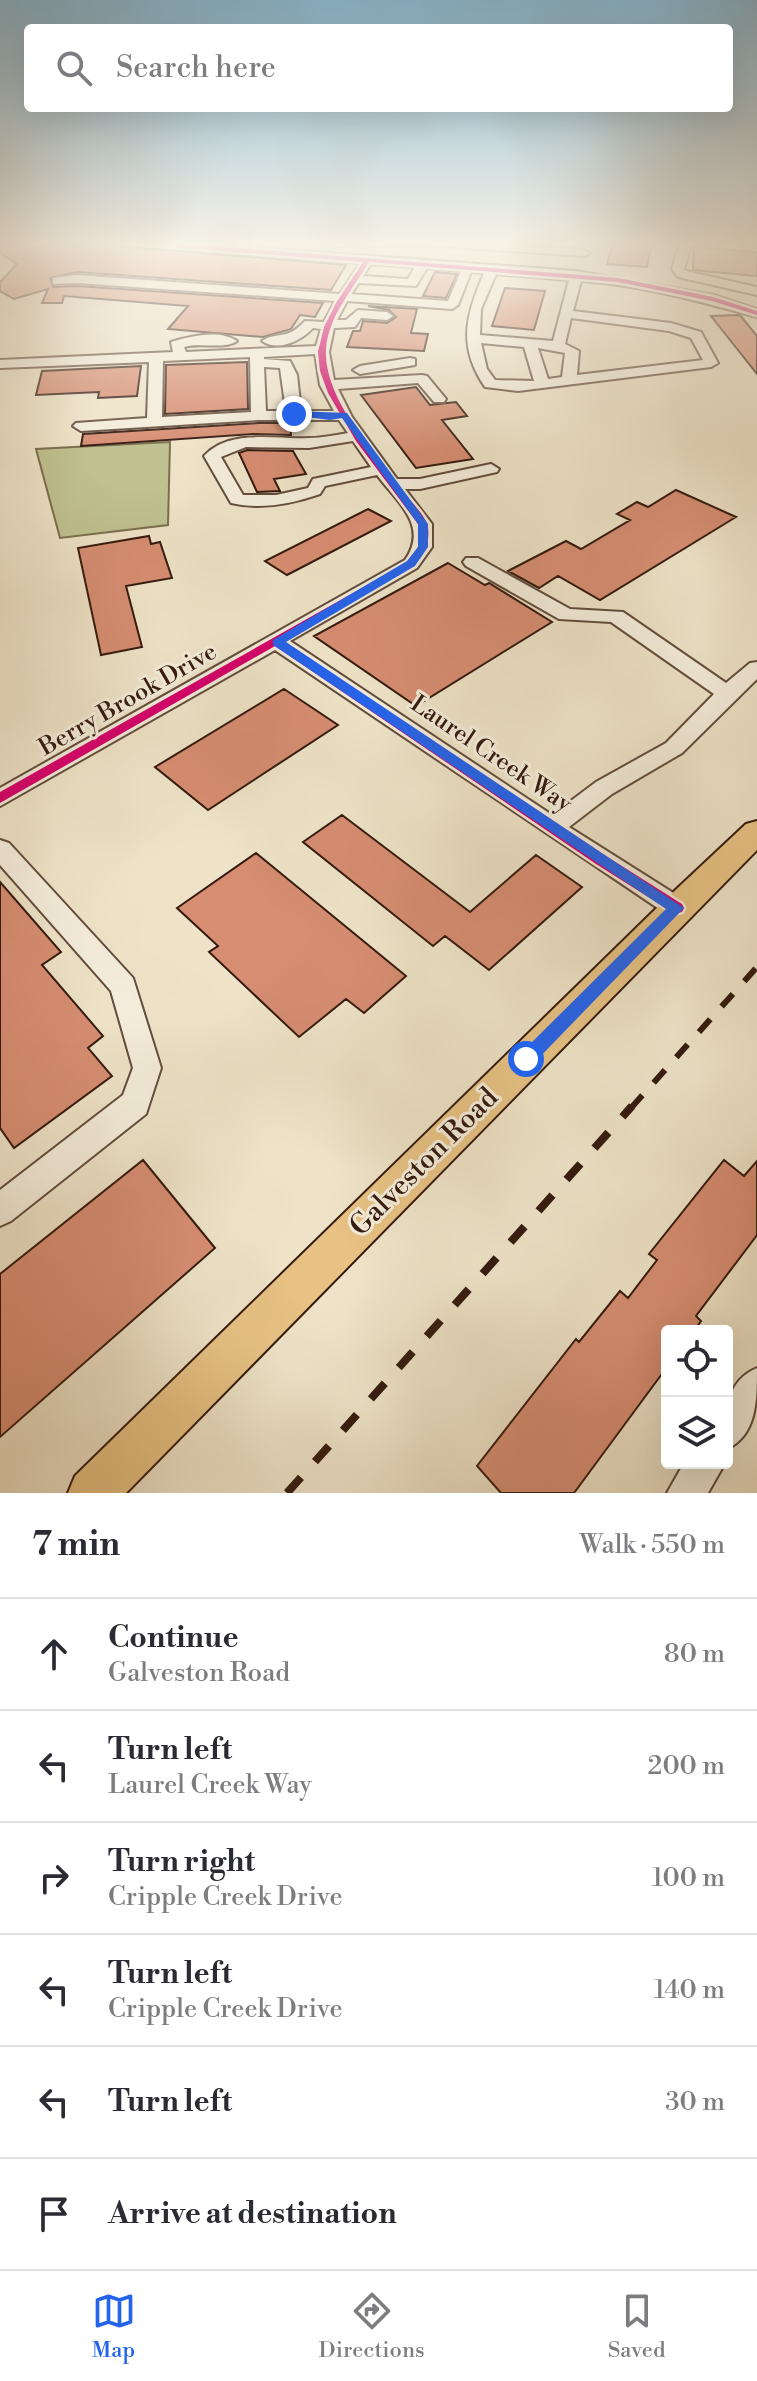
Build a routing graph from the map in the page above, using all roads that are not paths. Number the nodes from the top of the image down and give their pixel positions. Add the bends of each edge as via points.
1 (337, 312) edge
2 (475, 312) edge
3 (566, 314) joint
4 (400, 317) dead end
5 (330, 325) junction
6 (473, 338) junction
7 (530, 344) junction
8 (558, 346) junction
9 (322, 350) junction
10 (254, 353) junction
11 (156, 356) junction
12 (410, 362) dead end
13 (0, 364) edge
14 (325, 378) junction
15 (569, 381) junction
16 (542, 384) junction
17 (439, 399) dead end
18 (294, 414) junction
19 (344, 415) junction
20 (259, 416) junction
21 (154, 422) junction
22 (81, 426) dead end
23 (359, 436) junction
24 (393, 452) dead end
25 (373, 454) junction
26 (384, 469) junction
27 (491, 469) dead end
28 (394, 484) junction
29 (472, 562) dead end
30 (277, 642) junction
31 (757, 668) edge
32 (727, 693) junction
33 (0, 798) edge
34 (552, 827) junction
35 (757, 832) edge
36 (0, 849) edge
37 (677, 908) junction
38 (0, 1210) edge
39 (756, 1391) edge
40 (733, 1423) edge
41 (702, 1469) edge
42 (92, 1493) edge
43 (686, 1493) edge

1 - 5 street
2 - 6 street
3 - 8 street
3 - 15 street via 696,335 711,363
4 - 5 street via 358,314 350,324
5 - 9 street
5 - 10 street via 306,326 296,338
6 - 7 street
6 - 16 street via 480,369 490,384
7 - 8 street
7 - 16 street
8 - 15 street via 572,351
9 - 10 street
9 - 14 street
10 - 11 street
10 - 18 street via 285,364
10 - 20 street
11 - 13 street
11 - 21 street
12 - 14 street
14 - 17 street via 422,379
14 - 19 street, Berry Brook Drive
15 - 16 street
18 - 19 street
18 - 20 street
19 - 23 street, Berry Brook Drive
20 - 21 street
21 - 22 street
23 - 25 street, Berry Brook Drive
23 - 26 street via 308,443 271,440 222,447 212,456 237,499 258,503 302,496 319,482
24 - 25 street
25 - 26 street, Berry Brook Drive
26 - 28 street, Berry Brook Drive
27 - 28 street
28 - 30 street, Berry Brook Drive via 423,524 423,547 411,564
29 - 32 street via 566,615 616,616
30 - 33 street, Berry Brook Drive
30 - 34 street, Laurel Creek Way
31 - 32 street
32 - 34 street via 674,748 604,788
34 - 37 street, Laurel Creek Way
35 - 37 main road, Galveston Road
36 - 38 street via 123,986 147,1068 135,1104
37 - 42 main road, Galveston Road
39 - 40 street
41 - 43 street

